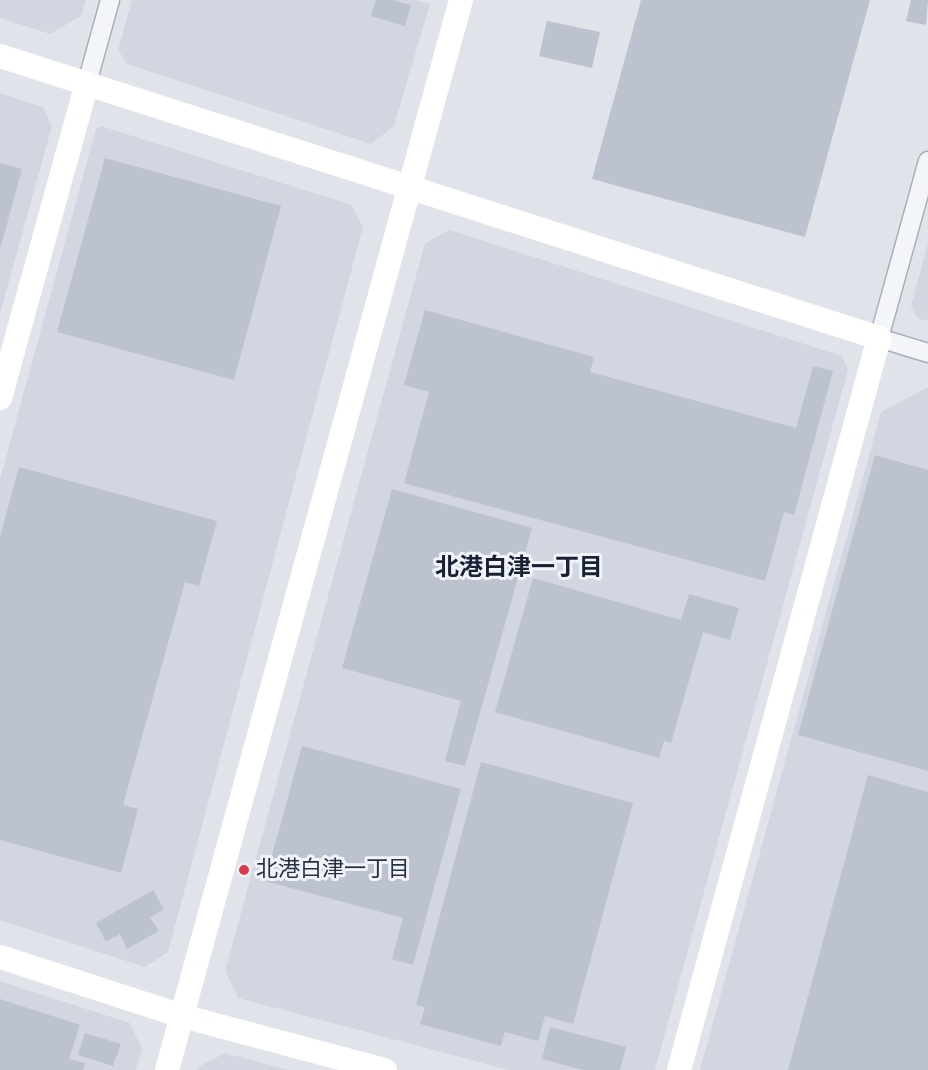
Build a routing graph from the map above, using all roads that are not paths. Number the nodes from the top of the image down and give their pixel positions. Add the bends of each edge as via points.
1 (110, 0) edge
2 (461, 0) edge
3 (0, 56) edge
4 (87, 83) junction
5 (928, 161) edge
6 (410, 186) junction
7 (879, 338) junction
8 (928, 353) edge
9 (0, 398) edge
10 (0, 957) edge
11 (183, 1016) junction
12 (167, 1070) edge
13 (385, 1070) edge
14 (679, 1070) edge

1 - 4 street
2 - 6 street
3 - 4 street
4 - 6 street
4 - 9 street
5 - 7 street
6 - 7 street
6 - 11 street
7 - 8 street
7 - 14 street
10 - 11 street
11 - 12 street
11 - 13 street

